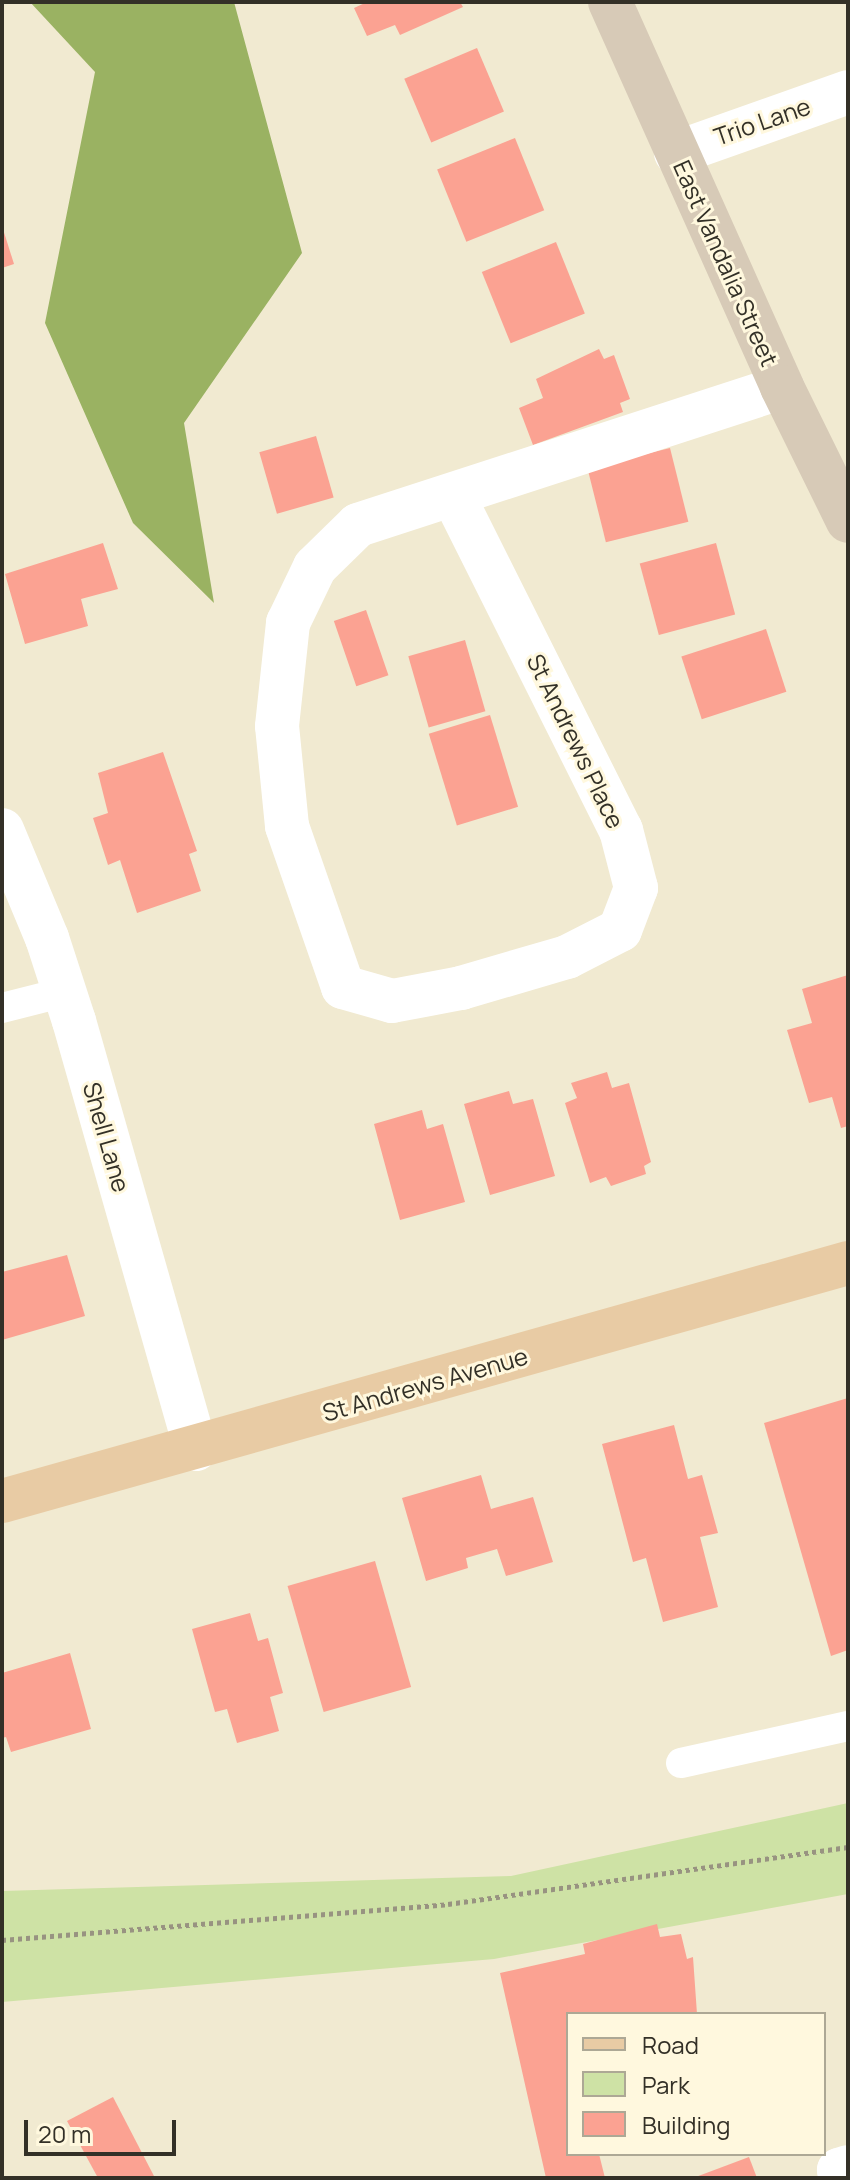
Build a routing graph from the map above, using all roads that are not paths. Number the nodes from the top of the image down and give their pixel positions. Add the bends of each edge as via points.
1 (610, 2) edge
2 (848, 92) edge
3 (676, 153) junction
4 (782, 387) junction
5 (453, 495) junction
6 (848, 521) edge
7 (2, 830) edge
8 (65, 992) junction
9 (2, 1008) edge
10 (848, 1263) edge
11 (196, 1449) junction
12 (2, 1501) edge
13 (848, 1726) edge
14 (681, 1763) dead end

1 - 3 main road, East Vandalia Street
2 - 3 street, Trio Lane
3 - 4 main road, East Vandalia Street
4 - 5 street, St Andrews Place
4 - 6 main road, East Vandalia Street
5 - 5 street, St Andrews Place via 358,525 315,567 288,623 277,726 287,826 343,987 392,1001 461,988 567,957 620,930 636,888 621,830
7 - 8 street, Shell Lane
8 - 9 lane
8 - 11 street, Shell Lane
10 - 11 main road, St Andrews Avenue
11 - 12 main road, St Andrews Avenue
13 - 14 lane

